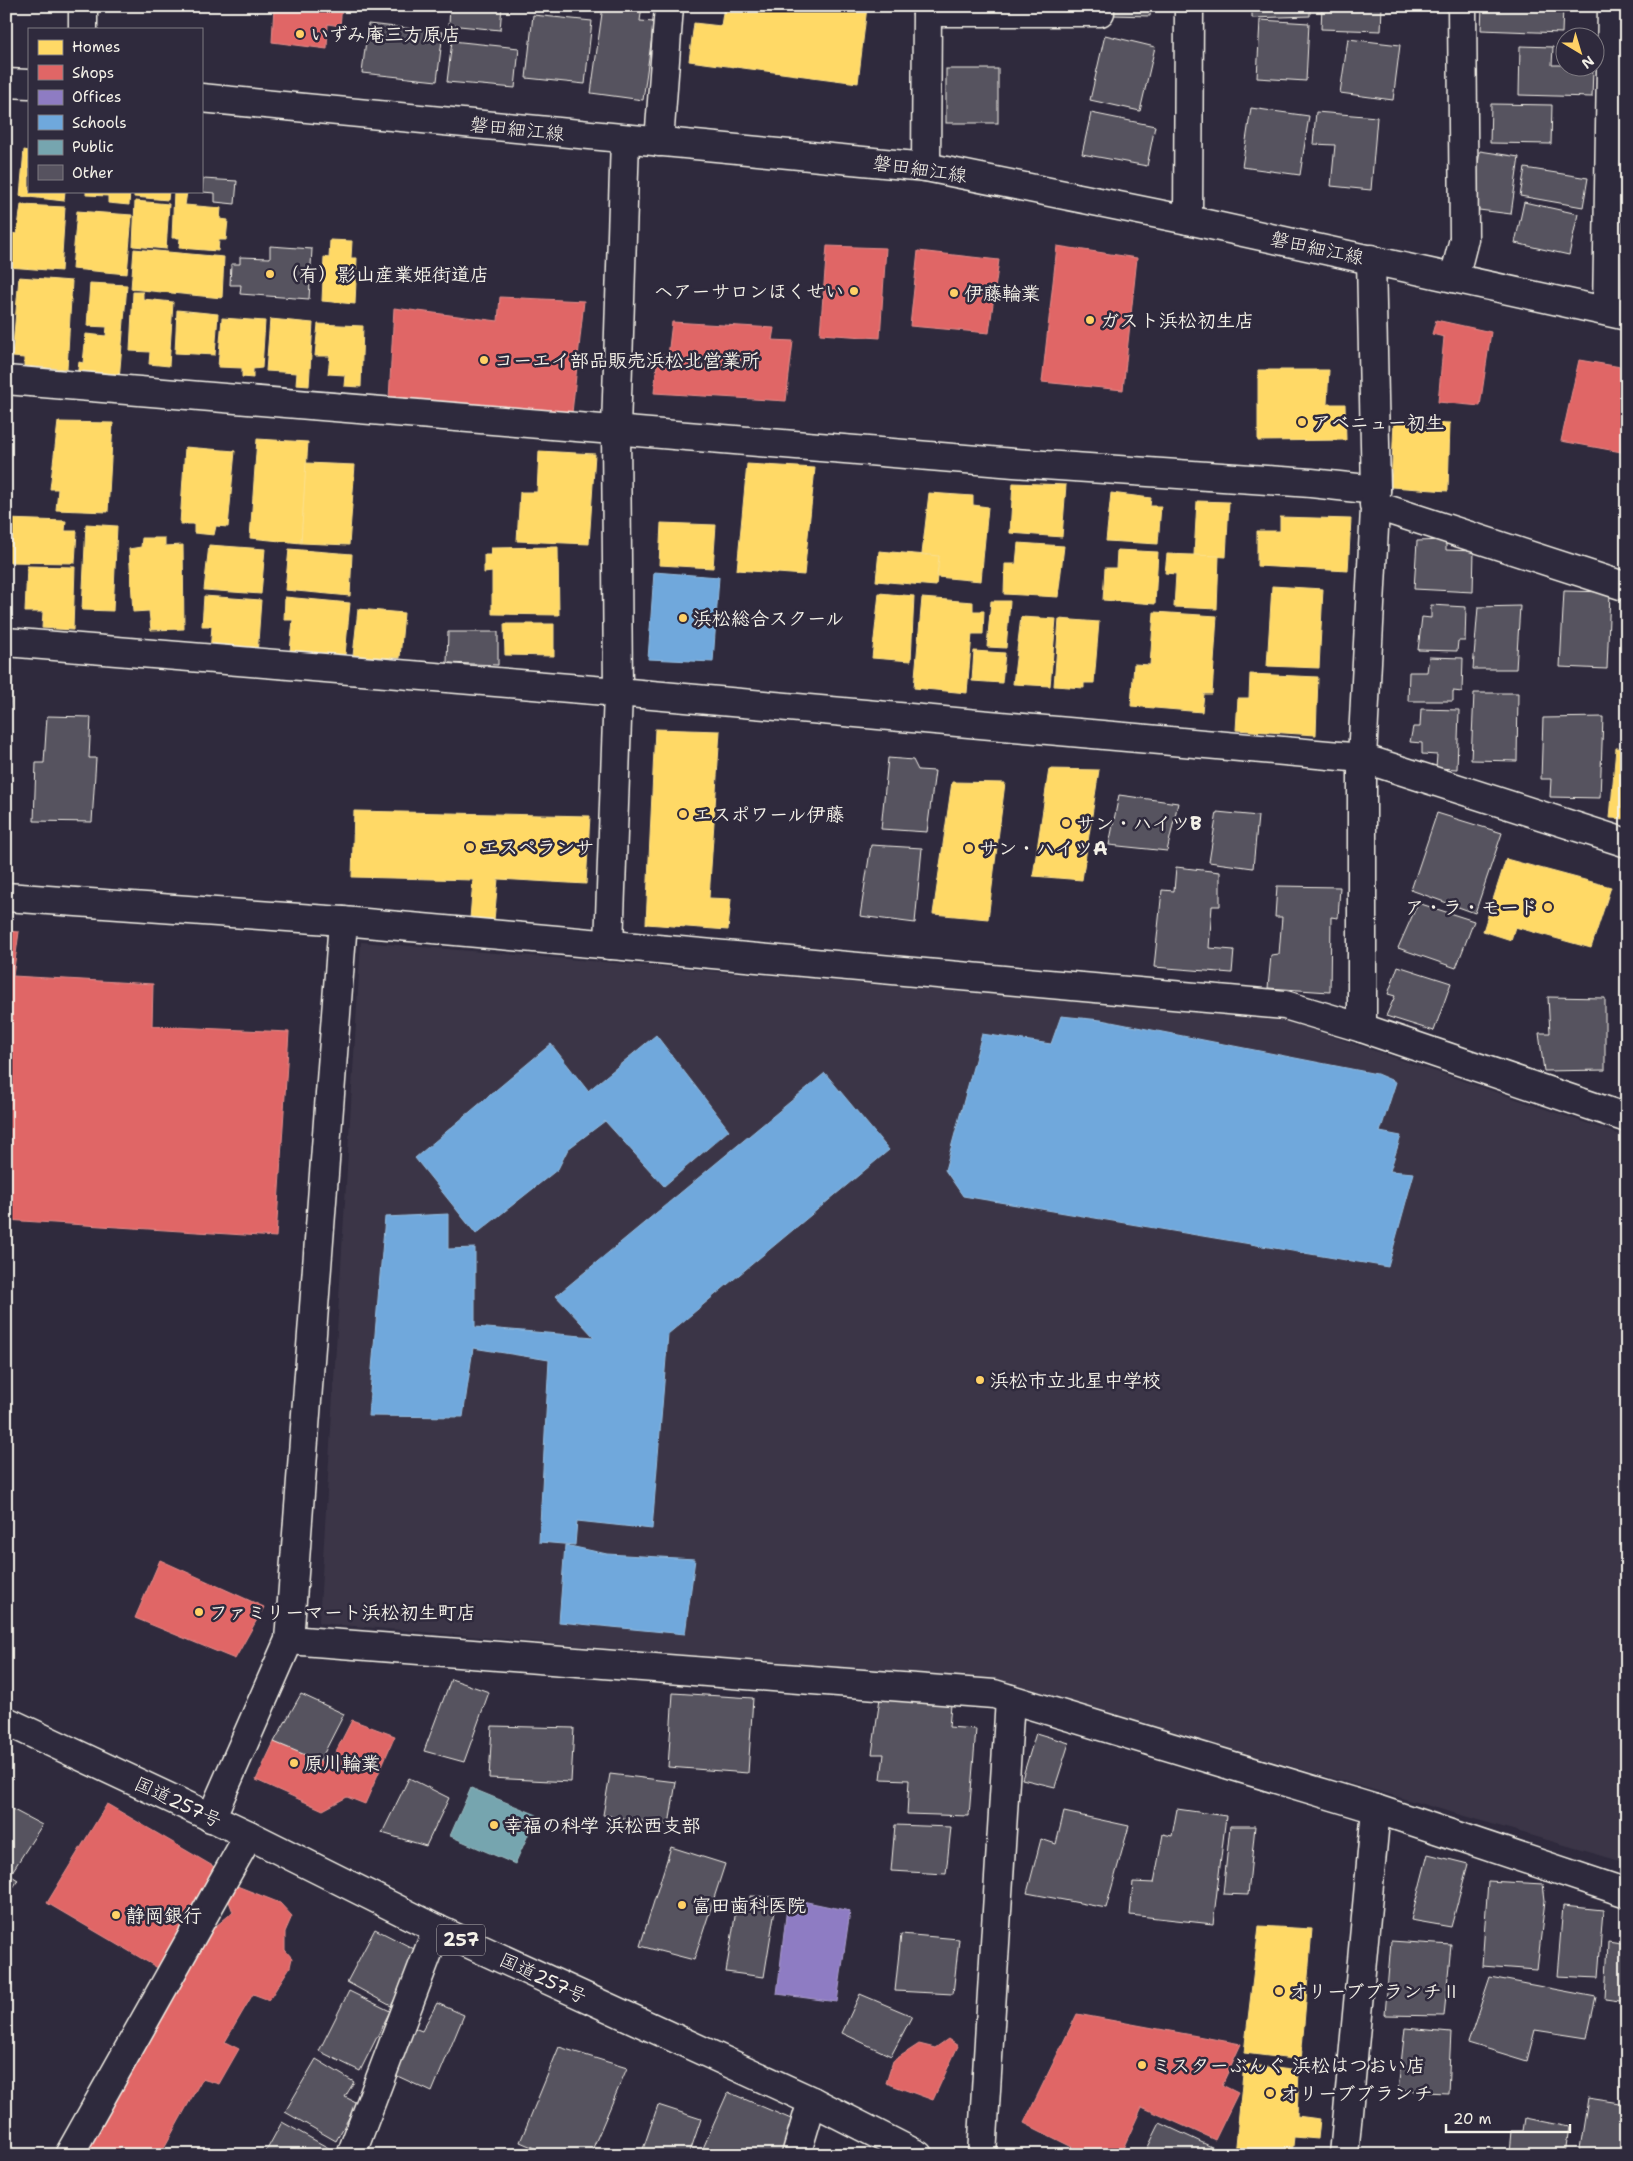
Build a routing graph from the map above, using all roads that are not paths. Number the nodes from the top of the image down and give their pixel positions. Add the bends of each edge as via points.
1 (83, 6) edge
2 (670, 6) edge
3 (1189, 6) edge
4 (1462, 6) edge
5 (1612, 6) edge
6 (927, 9) edge
7 (1100, 12) dead end
8 (83, 28) edge
9 (6, 83) edge
10 (28, 84) edge
11 (202, 98) edge
12 (625, 139) junction
13 (659, 142) junction
14 (926, 167) junction
15 (1188, 220) junction
16 (1371, 259) junction
17 (1454, 278) junction
18 (1617, 313) edge
19 (6, 380) edge
20 (616, 429) junction
21 (1375, 497) junction
22 (1627, 587) edge
23 (6, 642) edge
24 (618, 692) junction
25 (1362, 758) junction
26 (1627, 844) edge
27 (6, 897) edge
28 (343, 921) junction
29 (609, 945) junction
30 (1362, 1028) junction
31 (1627, 1118) edge
32 (289, 1640) junction
33 (1010, 1699) junction
34 (6, 1721) edge
35 (1376, 1809) junction
36 (212, 1818) junction
37 (249, 1835) junction
38 (1627, 1893) edge
39 (437, 1930) junction
40 (812, 2101) junction
41 (70, 2155) edge
42 (350, 2155) edge
43 (796, 2155) edge
44 (918, 2155) edge
45 (982, 2155) edge
46 (1344, 2155) edge

1 - 8 main road
2 - 13 main road
3 - 15 main road
4 - 17 main road via 1464,239
5 - 18 main road
6 - 7 main road
6 - 14 main road
9 - 10 main road
11 - 12 main road, 磐田細江線
12 - 13 main road, 磐田細江線
12 - 20 main road
13 - 14 main road, 磐田細江線
14 - 15 main road, 磐田細江線
15 - 16 main road, 磐田細江線
16 - 17 main road, 磐田細江線
16 - 21 main road
17 - 18 main road, 磐田細江線
19 - 20 main road
20 - 21 main road via 1014,463 1301,482
20 - 24 main road
21 - 22 main road
21 - 25 main road
23 - 24 main road
24 - 25 main road
24 - 29 main road
25 - 26 main road
25 - 30 main road
27 - 28 main road
28 - 29 main road
28 - 32 main road
29 - 30 main road via 1285,1005
30 - 31 main road
32 - 33 main road via 994,1694
32 - 36 main road
33 - 35 main road
33 - 45 main road
34 - 36 main road, 国道257号 / 257
35 - 38 main road
35 - 46 main road
36 - 37 main road, 国道257号 / 257
37 - 39 main road, 国道257号 / 257
37 - 41 main road
39 - 40 main road, 国道257号 / 257
39 - 42 main road
40 - 43 main road
40 - 44 main road, 国道257号 / 257

